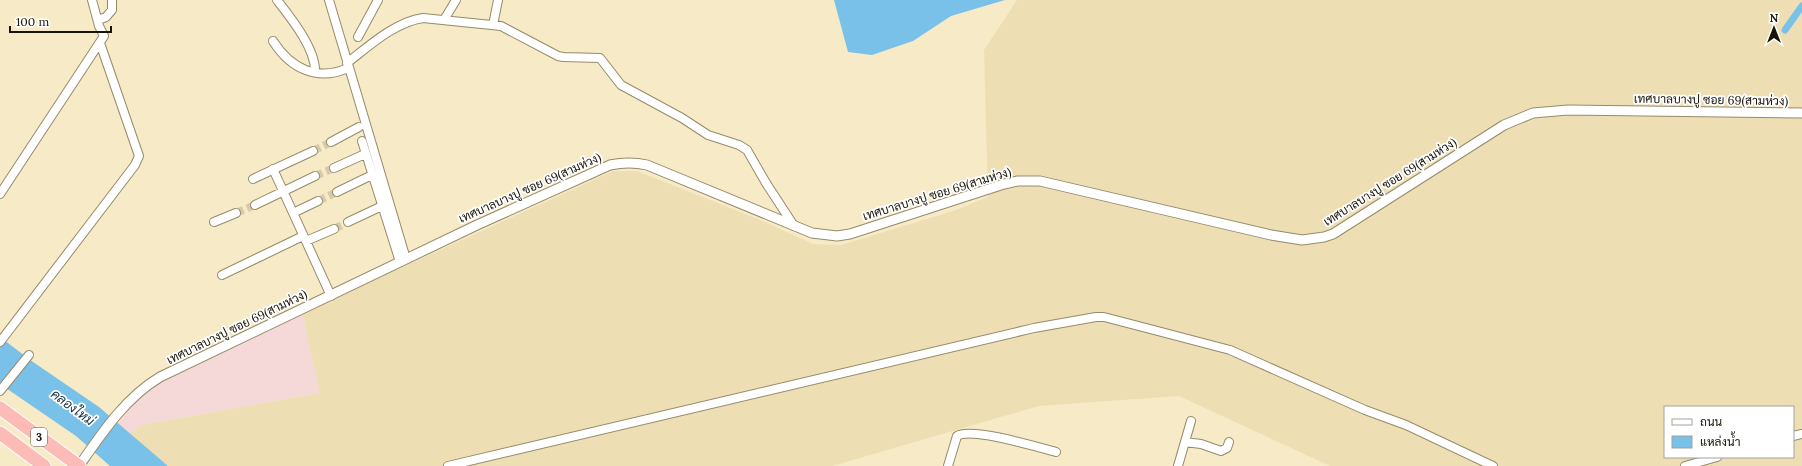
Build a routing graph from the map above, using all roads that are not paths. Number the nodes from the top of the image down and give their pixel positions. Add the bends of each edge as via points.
1 (92, 0) edge
2 (112, 0) edge
3 (277, 0) edge
4 (329, 0) edge
5 (378, 0) edge
6 (456, 0) edge
7 (498, 0) edge
8 (98, 20) junction
9 (444, 20) junction
10 (494, 25) junction
11 (358, 37) dead end
12 (273, 41) dead end
13 (100, 42) junction
14 (346, 61) junction
15 (321, 73) junction
16 (1802, 113) edge
17 (359, 127) dead end
18 (362, 141) dead end
19 (331, 142) tunnel mouth
20 (313, 151) tunnel mouth
21 (365, 154) junction
22 (334, 168) tunnel mouth
23 (273, 169) junction
24 (372, 175) junction
25 (315, 176) tunnel mouth
26 (253, 179) dead end
27 (282, 190) junction
28 (337, 192) tunnel mouth
29 (0, 194) edge
30 (318, 201) tunnel mouth
31 (255, 205) tunnel mouth
32 (382, 206) junction
33 (236, 213) tunnel mouth
34 (293, 213) junction
35 (214, 222) dead end
36 (348, 222) tunnel mouth
37 (794, 226) junction
38 (334, 229) tunnel mouth
39 (304, 239) junction
40 (403, 260) junction
41 (222, 275) dead end
42 (331, 296) junction
43 (1, 340) edge
44 (28, 355) dead end
45 (0, 391) edge
46 (0, 408) edge
47 (1191, 421) dead end
48 (0, 433) edge
49 (1185, 442) junction
50 (1229, 442) dead end
51 (1056, 452) dead end
52 (1713, 458) edge
53 (81, 464) edge
54 (44, 466) edge
55 (448, 466) edge
56 (948, 466) edge
57 (1178, 466) edge
58 (1493, 466) edge
59 (1685, 466) edge

1 - 8 street
2 - 8 street via 112,10 106,17
3 - 15 street via 290,17
4 - 14 street
5 - 11 street
6 - 9 street
7 - 10 street
8 - 13 street via 104,36
9 - 10 street
9 - 14 street via 417,19 385,33
10 - 37 street via 505,28 558,56 600,58 622,85 708,135 744,148
12 - 15 street via 289,62 302,69
13 - 29 street
13 - 43 street via 140,156
14 - 15 street via 340,71
14 - 40 street
16 - 37 street, เทศบาลบางปู ซอย 69(สามห่วง) via 1568,110 1533,114 1504,125 1344,228 1313,239 1276,236 1040,181 1004,184 850,234 825,235
17 - 19 street
18 - 21 street
20 - 23 street
21 - 22 street
21 - 24 street
23 - 26 street
23 - 27 street
24 - 28 street
24 - 32 street
25 - 27 street
27 - 31 street
27 - 34 street
30 - 34 street
32 - 36 street
32 - 40 street
33 - 35 street
34 - 39 street
37 - 40 street, เทศบาลบางปู ซอย 69(สามห่วง) via 660,169 637,162 625,162 610,165
38 - 39 street
39 - 41 street
39 - 42 street
40 - 42 street, เทศบาลบางปู ซอย 69(สามห่วง)
42 - 53 street, เทศบาลบางปู ซอย 69(สามห่วง) via 144,387 115,417
44 - 45 street
46 - 53 highway, 3
47 - 49 street
48 - 54 highway, 3
49 - 50 street via 1221,451 1227,448
49 - 57 street
51 - 56 street via 967,433 957,436
52 - 59 street
55 - 58 street via 1034,328 1104,317 1230,350

